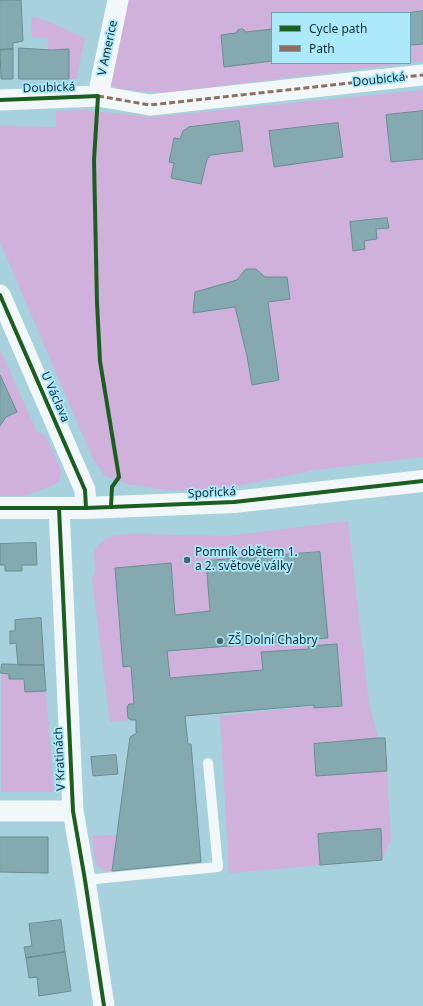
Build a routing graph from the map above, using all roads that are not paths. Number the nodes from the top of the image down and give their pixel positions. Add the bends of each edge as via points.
1 (118, 0) edge
2 (423, 75) edge
3 (98, 96) junction
4 (0, 100) edge
5 (0, 295) edge
6 (423, 481) edge
7 (0, 508) edge
8 (59, 508) junction
9 (86, 508) junction
10 (208, 763) dead end
11 (73, 811) junction
12 (0, 812) edge
13 (85, 880) junction
14 (104, 1006) edge

1 - 3 street, V Americe
2 - 3 street, Doubická via 150,105
3 - 4 street, Doubická
5 - 9 street, U Václava via 85,490
6 - 9 street, Spořická via 234,502
7 - 8 street, Spořická
8 - 9 street, Spořická
8 - 11 street, V Kratinách
10 - 13 lane via 218,867
11 - 12 street
11 - 13 street, V Kratinách
13 - 14 street, V Kratinách

